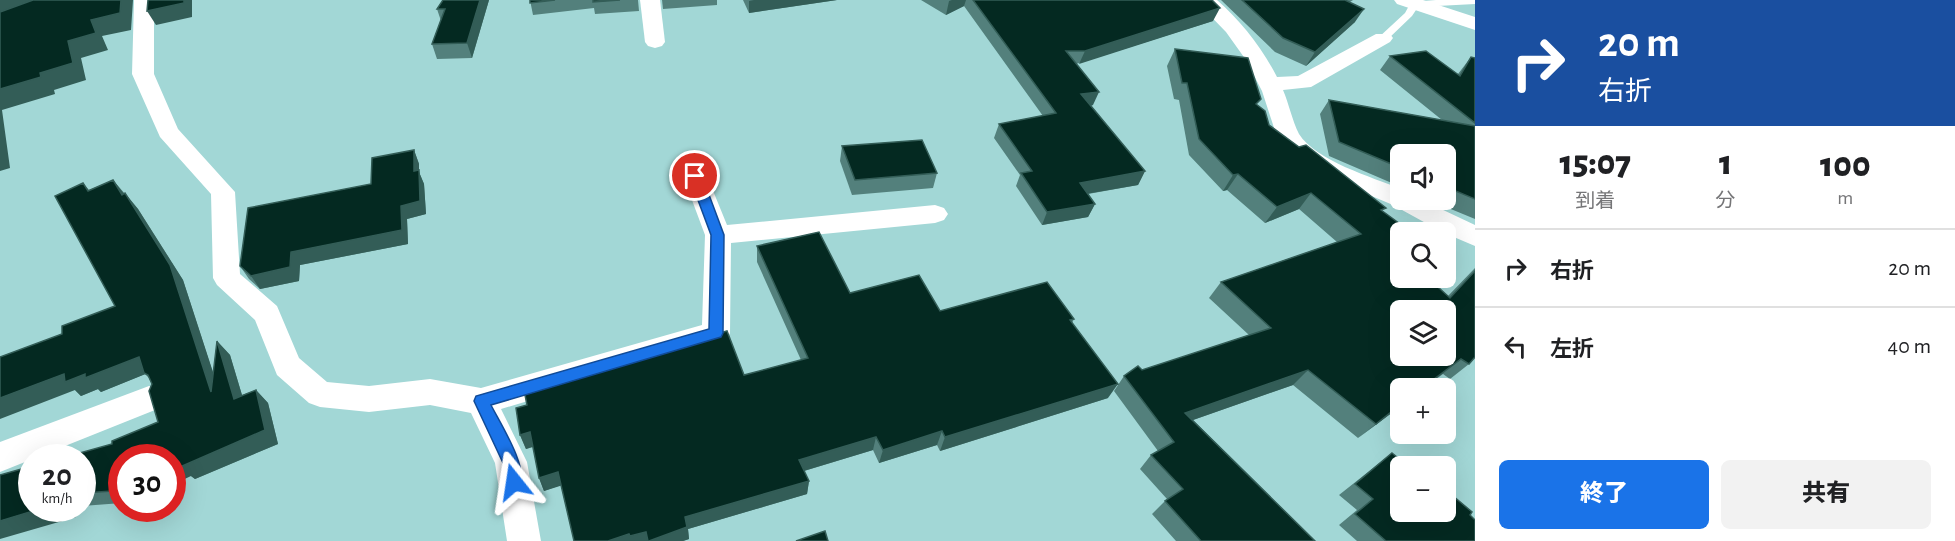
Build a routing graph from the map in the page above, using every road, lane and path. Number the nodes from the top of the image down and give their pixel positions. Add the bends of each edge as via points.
1 (144, 0) edge
2 (650, 0) edge
3 (1205, 0) edge
4 (1475, 1) edge
5 (1410, 6) edge
6 (1475, 24) edge
7 (1383, 38) joint
8 (655, 42) dead end
9 (1270, 84) junction
10 (695, 176) dead end
11 (1390, 194) edge
12 (1421, 210) edge
13 (935, 214) dead end
14 (718, 235) junction
15 (1475, 236) edge
16 (149, 399) edge
17 (482, 401) junction
18 (0, 457) edge
19 (524, 541) edge

1 - 17 street via 142,74 168,132 223,192 227,278 267,314 287,366 320,394 369,399 430,392
2 - 8 street
3 - 9 street via 1244,41
4 - 5 lane
5 - 6 street
5 - 7 lane
7 - 9 street via 1303,82
9 - 11 street via 1284,127 1299,149 1315,161
10 - 14 street
12 - 15 street
13 - 14 street
14 - 17 street via 716,333
16 - 18 street
17 - 19 street via 511,462

